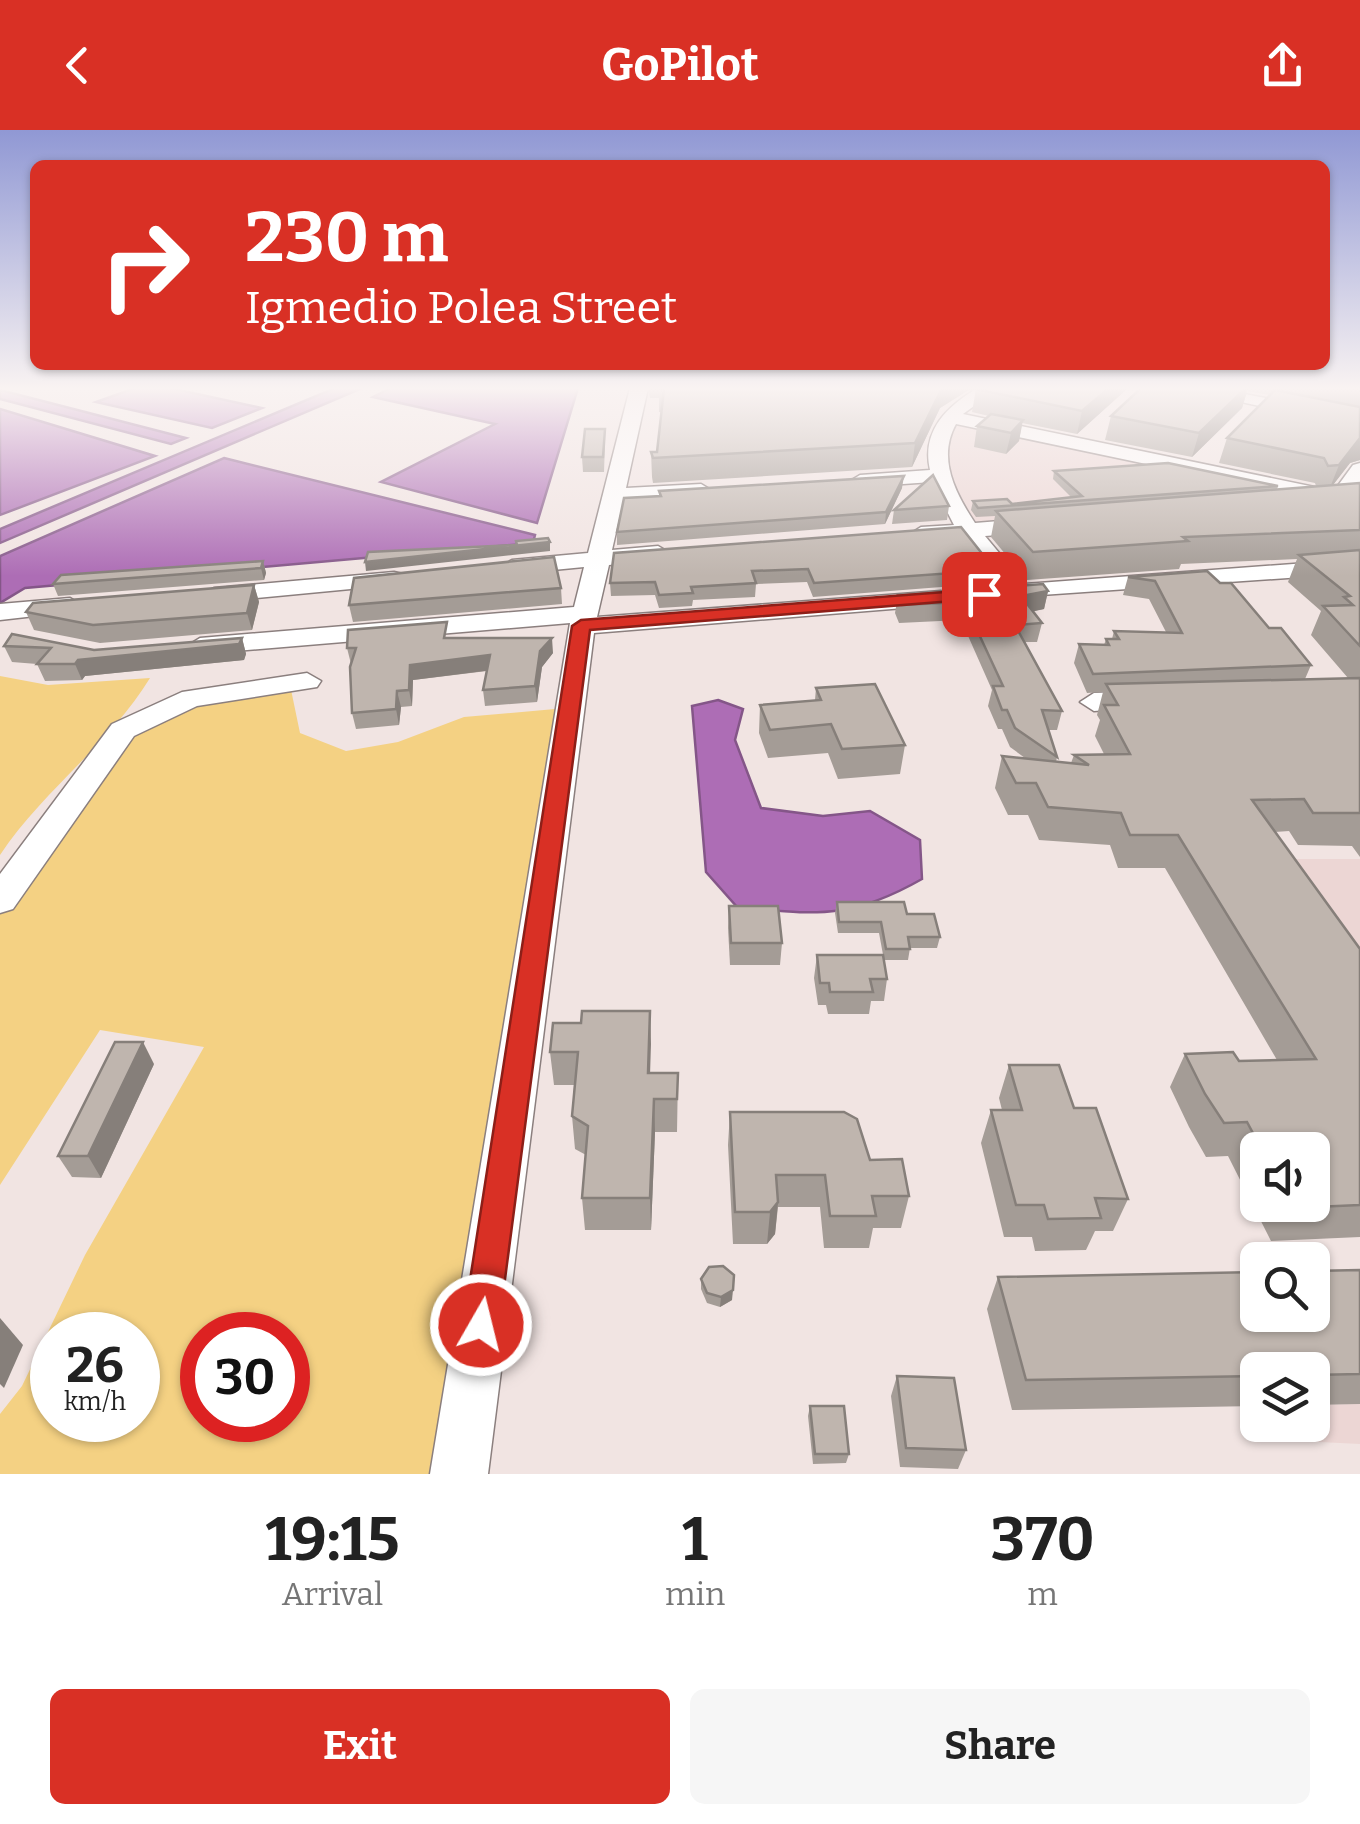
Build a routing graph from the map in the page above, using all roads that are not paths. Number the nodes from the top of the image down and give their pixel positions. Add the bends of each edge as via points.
1 (626, 451) edge
2 (939, 451) edge
3 (1150, 451) edge
4 (1360, 468) edge
5 (937, 476) junction
6 (842, 482) edge
7 (729, 489) edge
8 (616, 496) junction
9 (1350, 502) edge
10 (1268, 506) edge
11 (1070, 522) edge
12 (970, 530) junction
13 (892, 536) edge
14 (678, 552) edge
15 (600, 557) junction
16 (1360, 566) edge
17 (484, 570) edge
18 (426, 576) edge
19 (349, 584) junction
20 (1018, 592) junction
21 (194, 596) edge
22 (97, 604) edge
23 (0, 612) edge
24 (581, 626) junction
25 (338, 634) junction
26 (495, 644) edge
27 (179, 648) edge
28 (306, 681) dead end
29 (1170, 700) edge
30 (1094, 702) dead end
31 (0, 900) edge
32 (459, 1474) edge

1 - 8 street
2 - 5 street
3 - 9 street
4 - 9 street
5 - 6 street
5 - 12 street
7 - 8 street
8 - 15 street
9 - 10 street
11 - 12 street
12 - 13 street
12 - 20 street
14 - 15 street
15 - 17 street
15 - 24 street
16 - 20 street
18 - 19 street
19 - 21 street
19 - 25 street
20 - 24 street
22 - 23 street
24 - 25 street
24 - 26 street
24 - 32 street
25 - 27 street
28 - 31 street via 192,698 123,730
29 - 30 street

